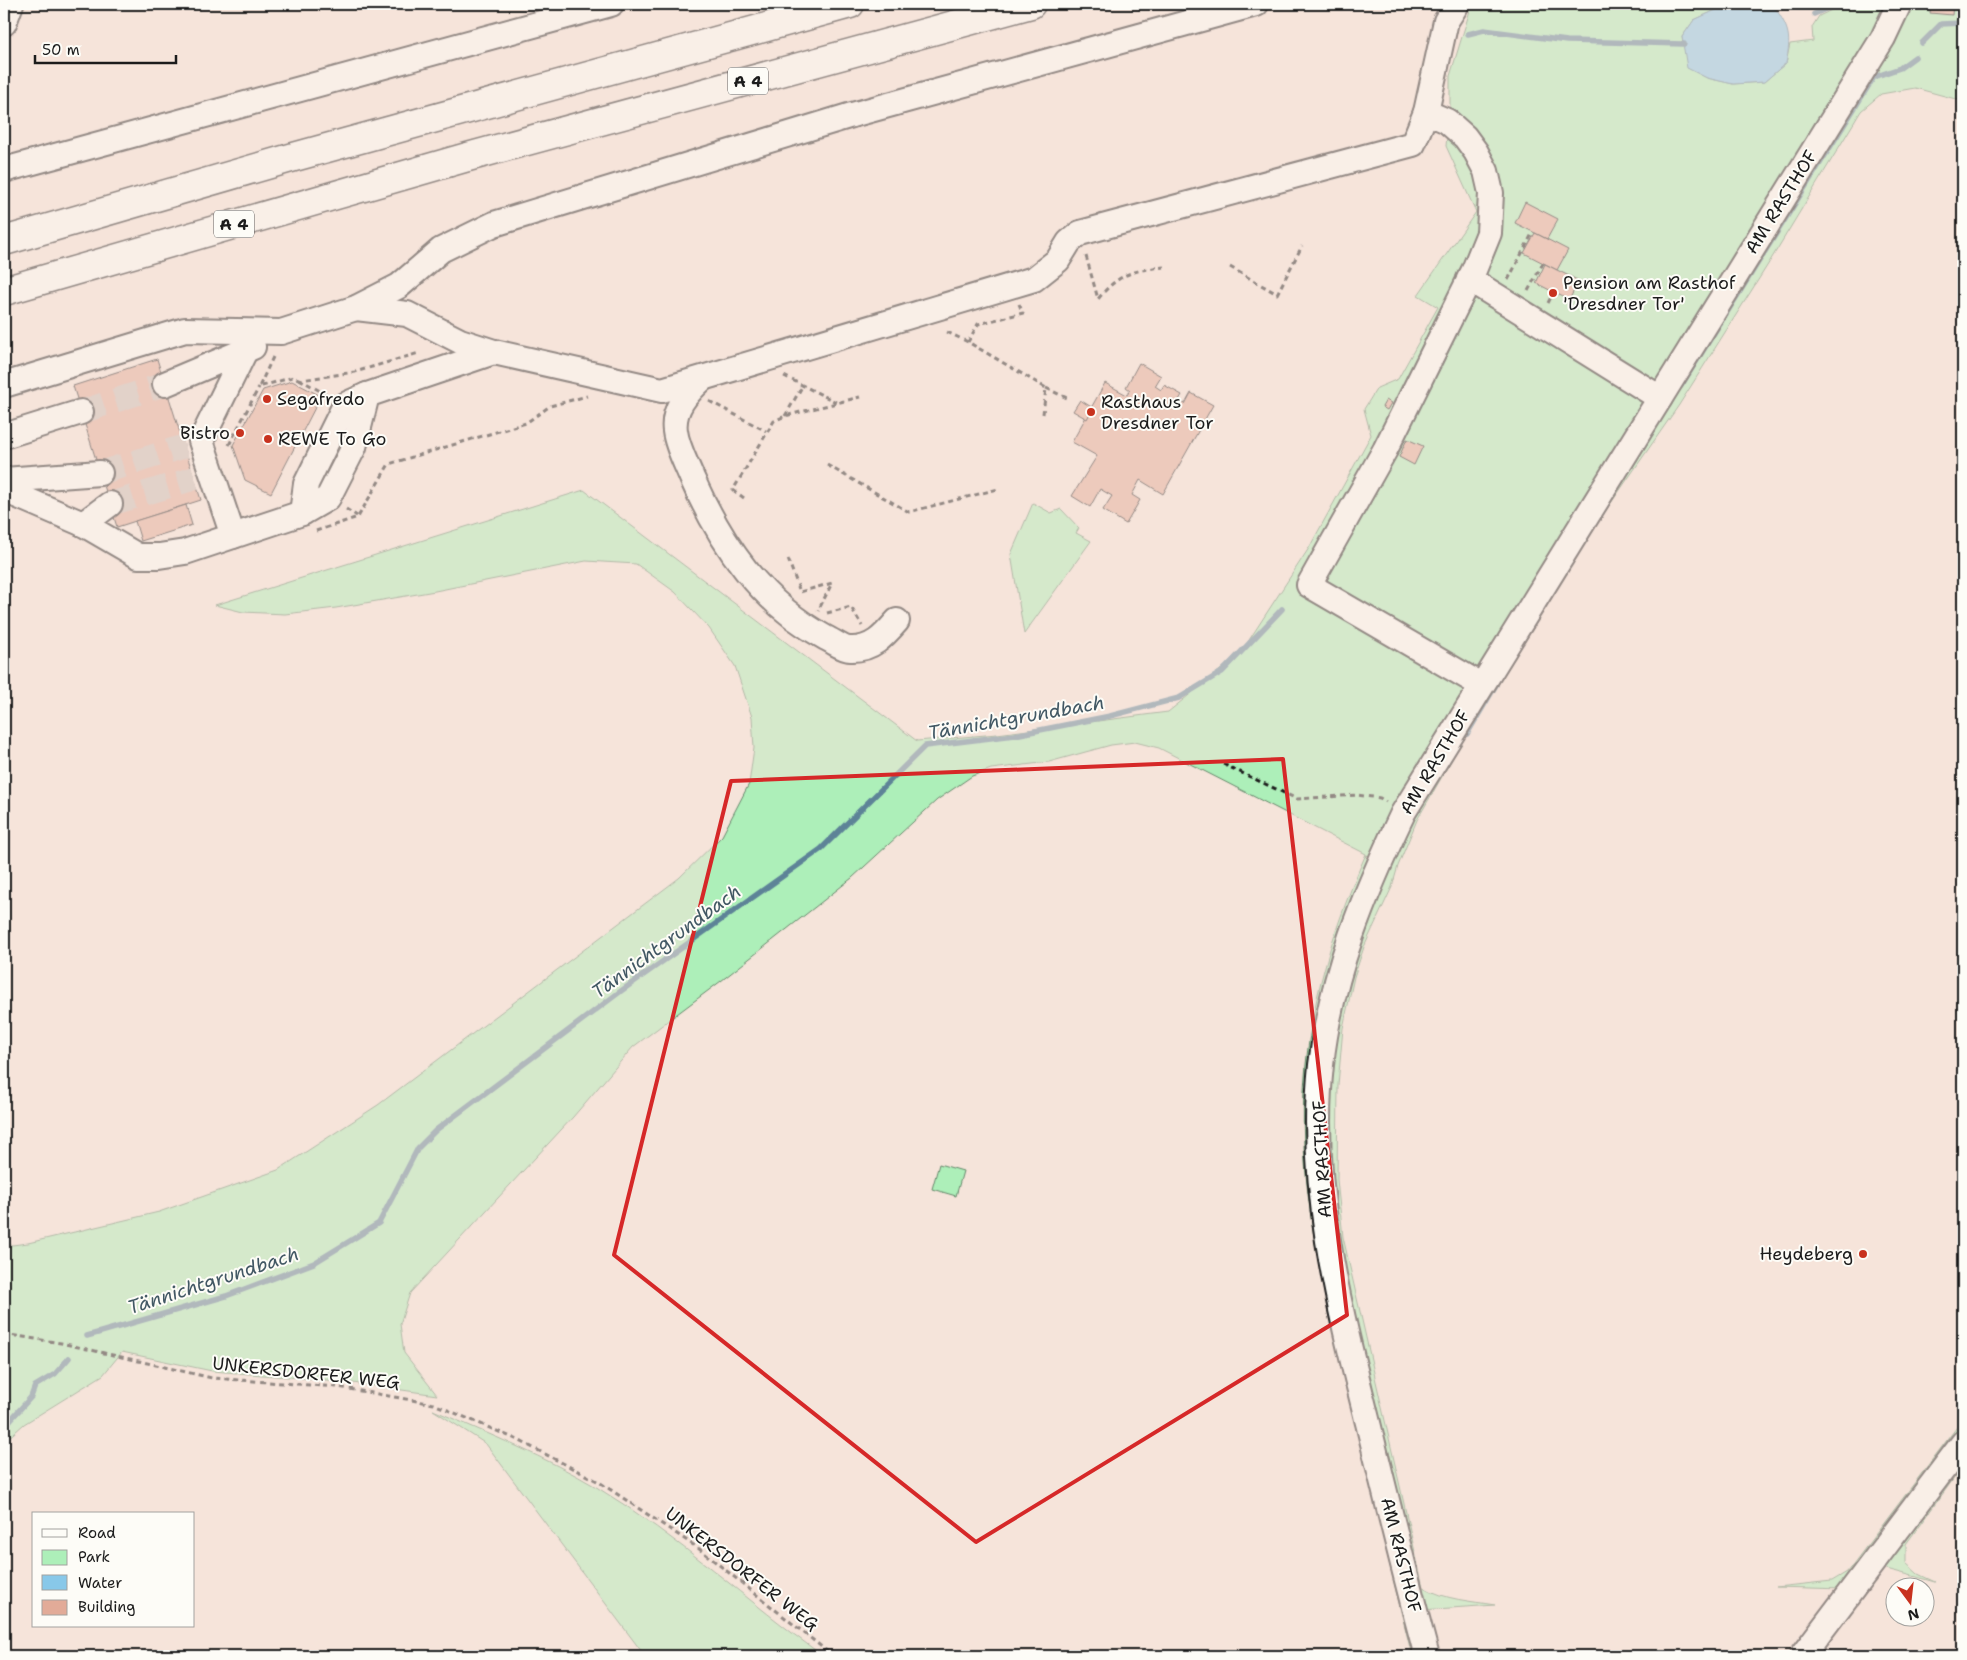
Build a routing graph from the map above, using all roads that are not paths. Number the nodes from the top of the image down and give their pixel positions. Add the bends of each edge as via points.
1 (11, 4) edge
2 (610, 4) edge
3 (850, 4) edge
4 (1031, 4) edge
5 (1256, 4) edge
6 (1457, 4) edge
7 (1899, 4) edge
8 (4, 24) edge
9 (1426, 112) junction
10 (4, 170) edge
11 (4, 242) edge
12 (1471, 274) junction
13 (4, 291) edge
14 (356, 308) junction
15 (281, 332) junction
16 (246, 351) junction
17 (494, 352) junction
18 (165, 384) tunnel mouth
19 (4, 385) edge
20 (704, 390) junction
21 (1660, 398) junction
22 (81, 412) tunnel mouth
23 (4, 436) edge
24 (100, 472) tunnel mouth
25 (4, 480) edge
26 (4, 490) edge
27 (110, 504) tunnel mouth
28 (83, 524) junction
29 (233, 536) junction
30 (897, 621) dead end
31 (1481, 686) junction
32 (1963, 1443) edge
33 (1427, 1656) edge
34 (1802, 1656) edge

1 - 8 street
2 - 10 street
3 - 11 highway via 304,154
4 - 13 highway, A 4 via 464,158
5 - 14 street via 852,115 494,224 442,250 399,286
6 - 9 street via 1446,21
7 - 21 street, AM RASTHOF via 1883,38
9 - 12 street via 1447,121 1465,136 1486,171 1492,215 1489,233
9 - 20 street via 1413,144 1080,233 1069,242 1058,260 1034,279
12 - 21 street
12 - 31 street via 1385,450 1309,585
14 - 15 street
14 - 17 street via 407,314 460,341
15 - 16 street
15 - 19 street via 185,330
16 - 18 street
16 - 29 street via 193,443 203,475
17 - 20 street via 657,390
17 - 29 street via 367,395 354,447 328,498 306,523
20 - 30 street via 687,393 678,408 675,430 698,491 746,573 796,620 848,649 863,648 880,641
21 - 31 street, AM RASTHOF
22 - 23 street
24 - 25 street
26 - 28 street
27 - 28 street
28 - 29 street via 138,556 184,552
31 - 33 street, AM RASTHOF via 1403,813 1365,894 1344,951 1321,1064 1318,1126 1322,1208 1328,1245 1351,1355
32 - 34 street

